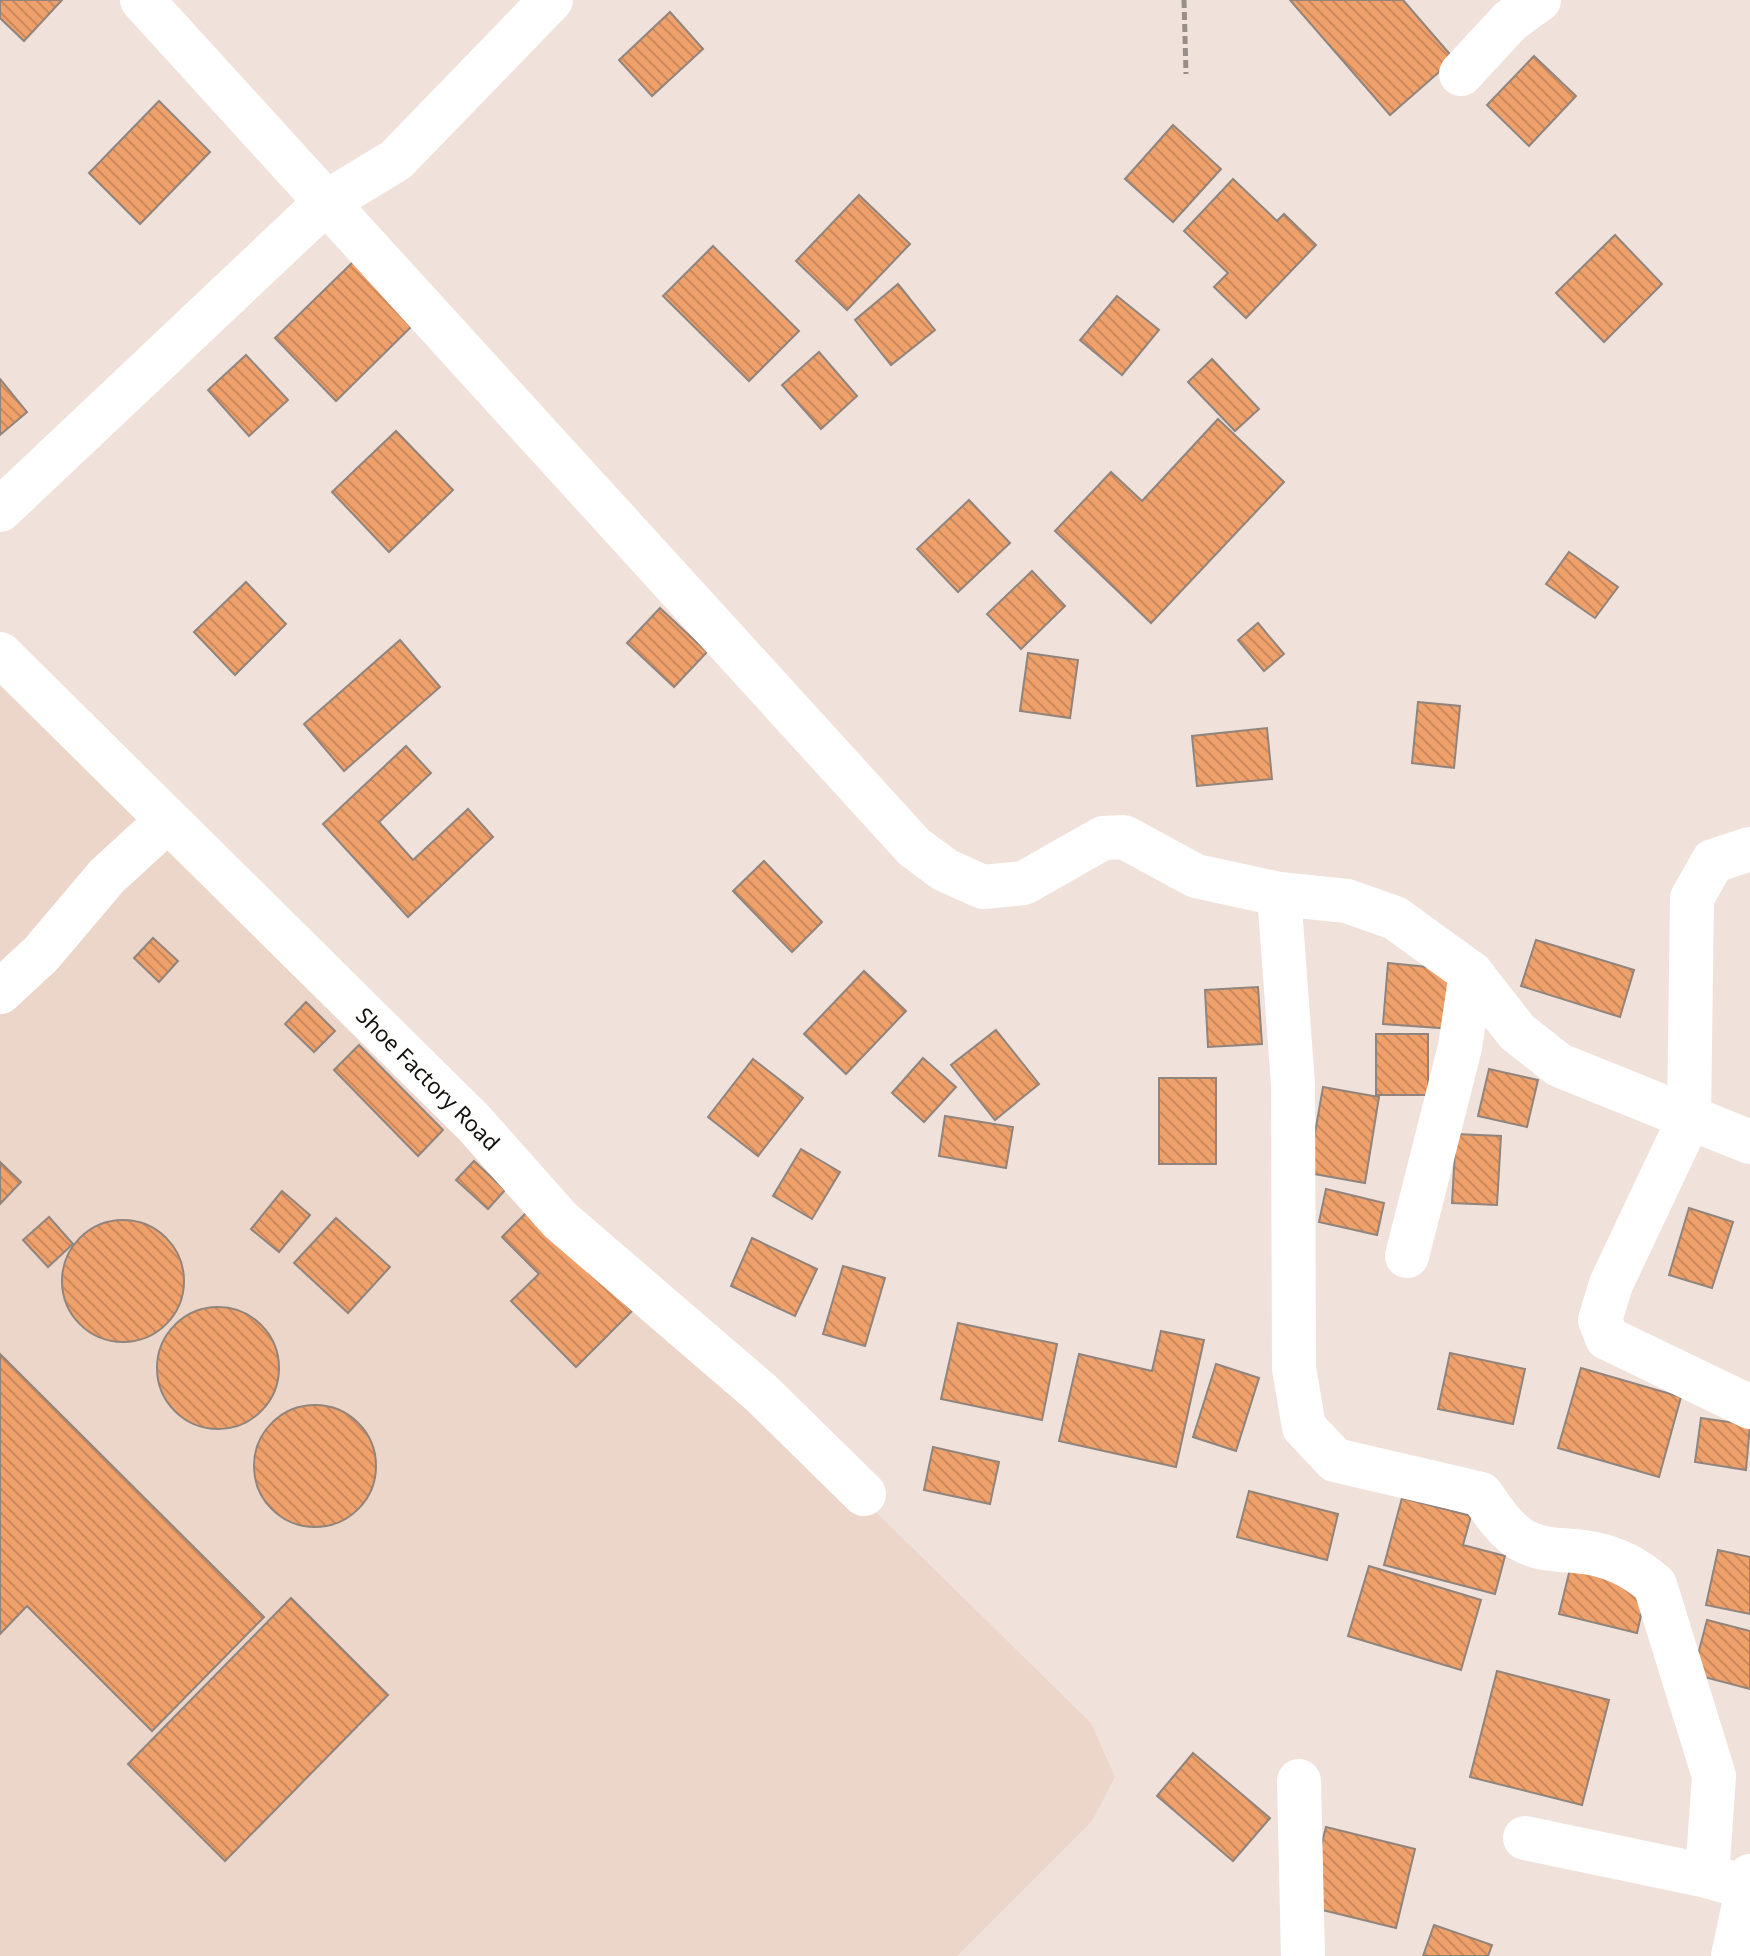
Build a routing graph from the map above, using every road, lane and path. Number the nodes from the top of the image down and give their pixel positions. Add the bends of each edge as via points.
1 (142, 0) edge
2 (551, 0) edge
3 (1184, 0) edge
4 (1539, 0) edge
5 (1186, 74) dead end
6 (1461, 74) dead end
7 (325, 203) junction
8 (0, 510) edge
9 (0, 654) edge
10 (166, 822) junction
11 (1750, 849) edge
12 (1279, 894) junction
13 (1471, 973) junction
14 (0, 992) edge
15 (1689, 1119) junction
16 (1750, 1142) edge
17 (1407, 1256) dead end
18 (1750, 1407) edge
19 (864, 1494) dead end
20 (1299, 1781) dead end
21 (1525, 1838) dead end
22 (1739, 1882) edge
23 (1303, 1956) edge
24 (1733, 1956) edge

1 - 7 street
2 - 7 street via 396,160
3 - 5 path
4 - 6 street via 1510,21
7 - 8 street
7 - 12 street via 914,847 945,870 983,887 1024,883 1103,838 1124,837 1196,876
9 - 10 street, Shoe Factory Road
10 - 14 street via 107,876 41,954
10 - 19 street, Shoe Factory Road via 474,1123 560,1220 761,1393
11 - 15 street via 1713,861 1692,898
12 - 13 street via 1347,901 1395,918
12 - 22 street via 1293,1085 1294,1368 1304,1427 1335,1460 1481,1494 1501,1523 1522,1540 1633,1566 1655,1585 1714,1776
13 - 15 street via 1517,1032 1559,1065
13 - 17 street via 1460,1047
15 - 16 street
15 - 18 street via 1611,1284 1600,1320 1607,1338
20 - 23 street
21 - 22 street
22 - 24 street

